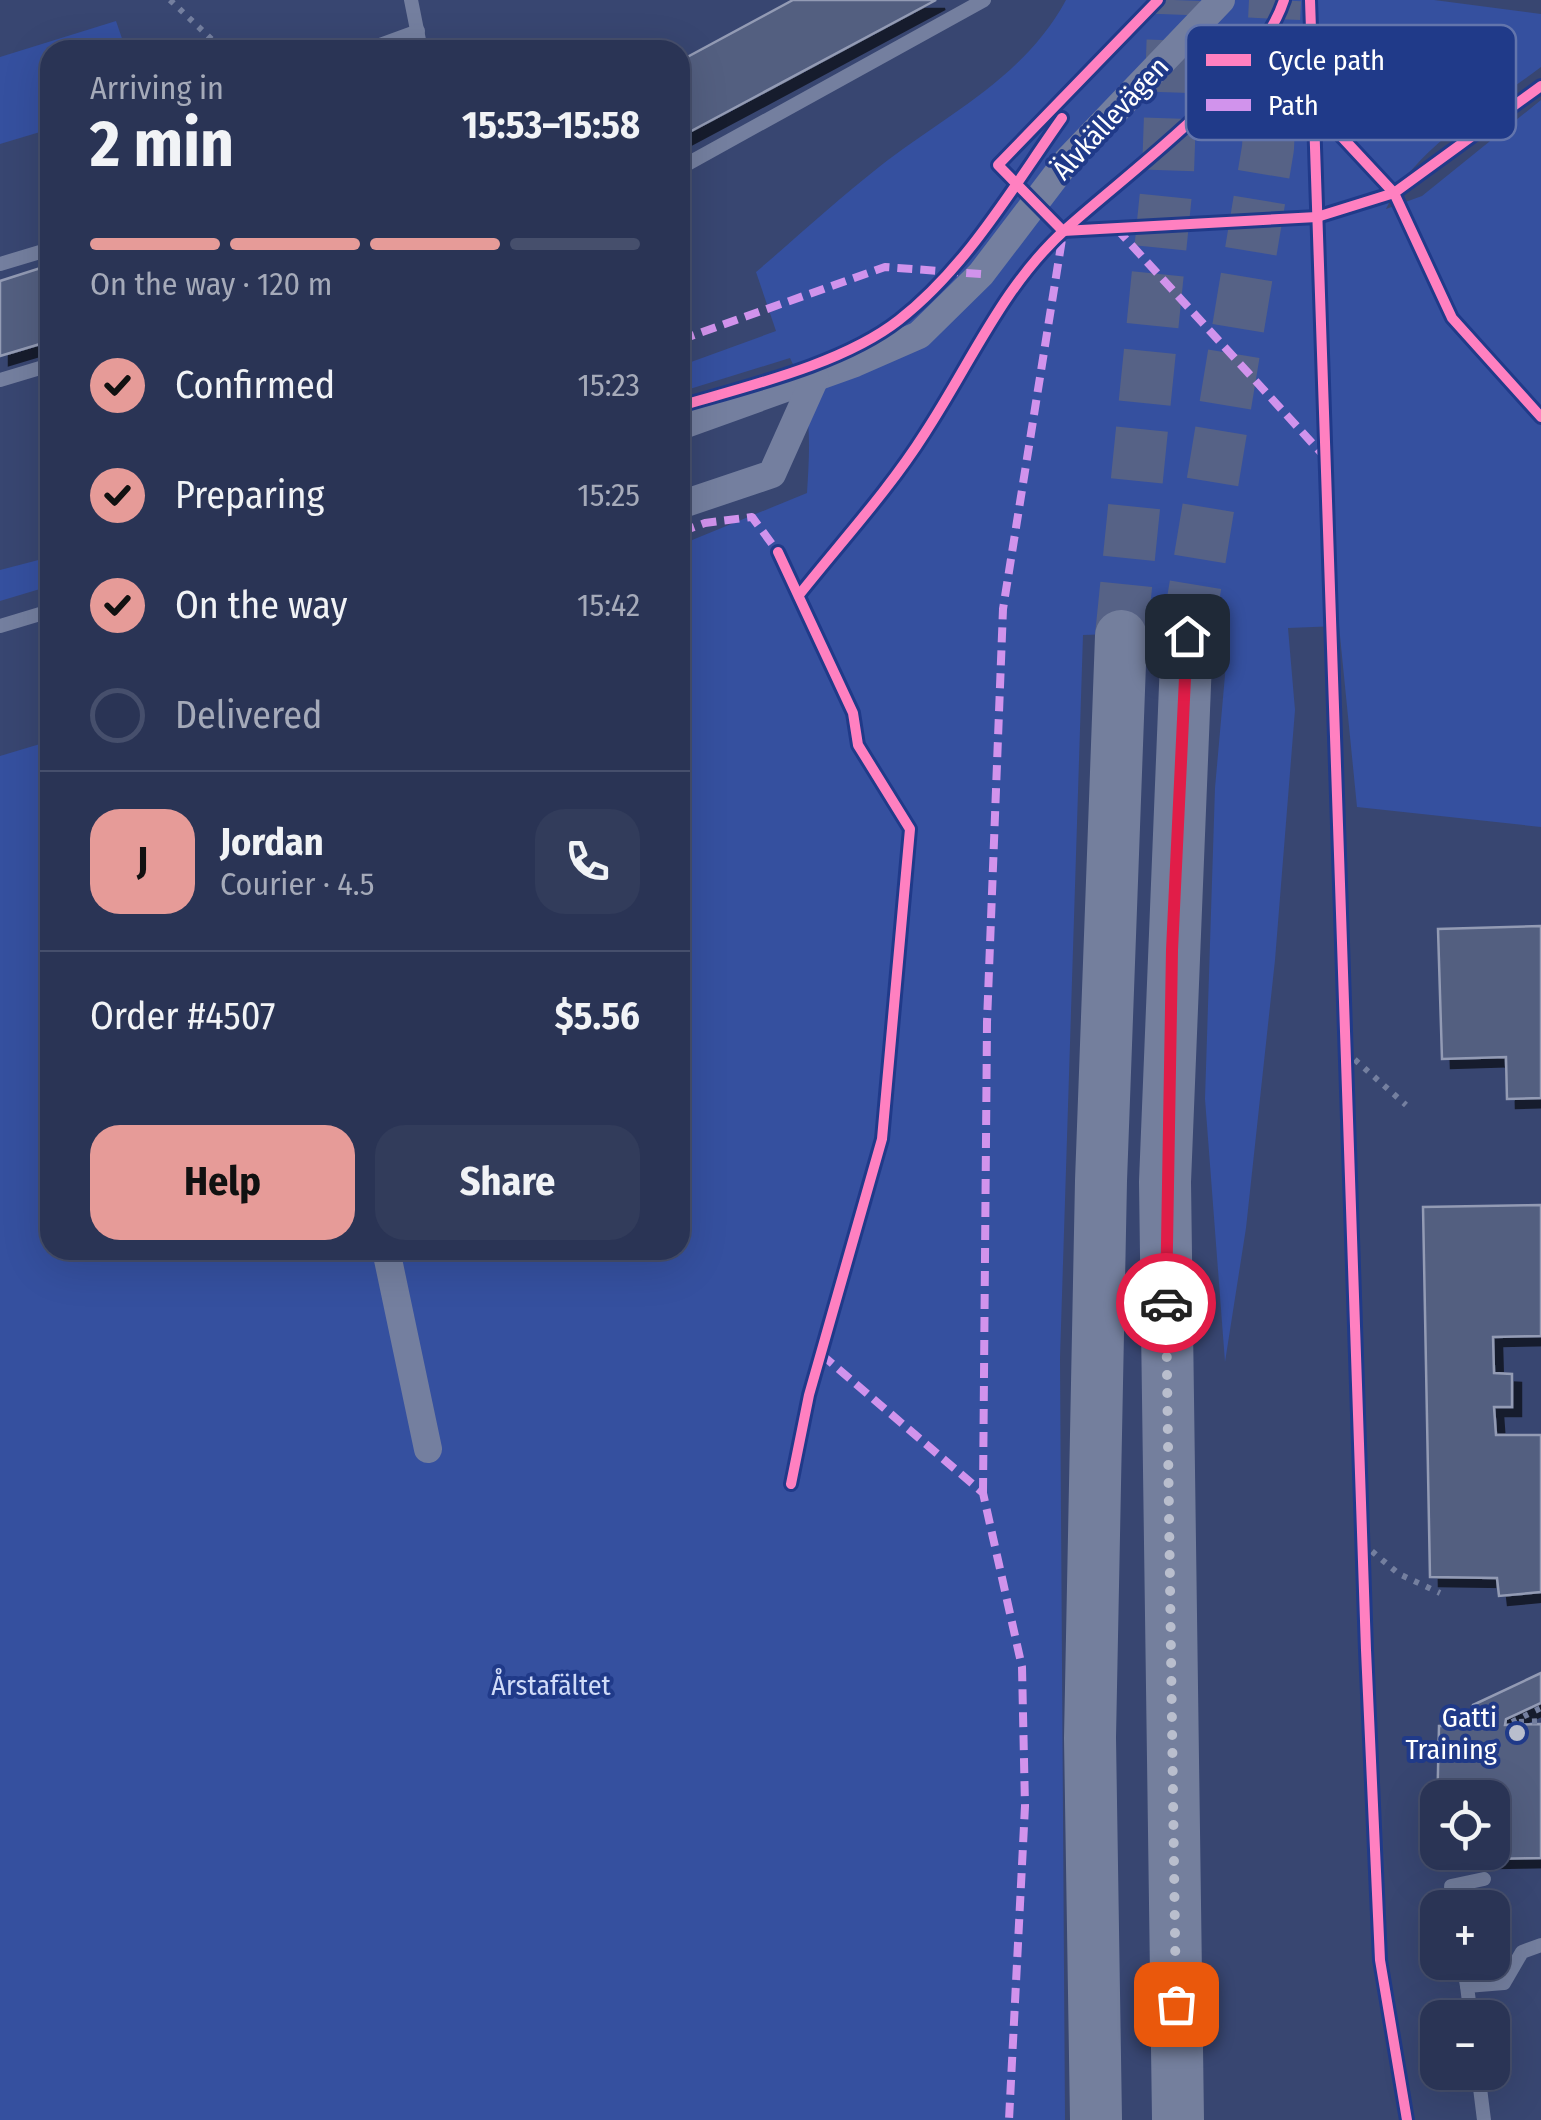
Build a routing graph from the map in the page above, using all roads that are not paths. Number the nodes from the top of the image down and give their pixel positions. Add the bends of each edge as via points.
1 (411, 0) edge
2 (984, 0) edge
3 (1222, 0) edge
4 (1198, 25) edge
5 (418, 31) junction
6 (1186, 37) edge
7 (393, 40) edge
8 (419, 40) edge
9 (690, 162) edge
10 (40, 252) edge
11 (0, 264) edge
12 (40, 367) edge
13 (815, 378) junction
14 (0, 380) edge
15 (690, 422) edge
16 (690, 502) edge
17 (40, 614) edge
18 (0, 626) edge
19 (1121, 636) tunnel mouth
20 (1187, 636) tunnel mouth
21 (388, 1260) edge
22 (428, 1449) dead end
23 (1484, 1879) dead end
24 (1452, 1890) edge
25 (1541, 1944) edge
26 (1466, 1980) edge
27 (1467, 1986) junction
28 (1469, 2000) edge
29 (1480, 2090) edge
30 (1096, 2120) edge
31 (1178, 2120) edge
32 (1484, 2120) edge

1 - 5 lane
2 - 9 lane
3 - 4 street, Älvkällevägen
5 - 7 lane
5 - 8 lane
6 - 13 street, Älvkällevägen via 1066,162 982,274 919,335
10 - 11 lane
12 - 14 lane
13 - 15 street, Älvkällevägen
13 - 16 street via 772,474
17 - 18 lane
19 - 30 highway via 1090,1738
20 - 31 highway via 1165,1182
21 - 22 street
23 - 24 lane
25 - 27 lane via 1522,1952 1504,1983
26 - 27 lane
27 - 28 lane
29 - 32 lane

